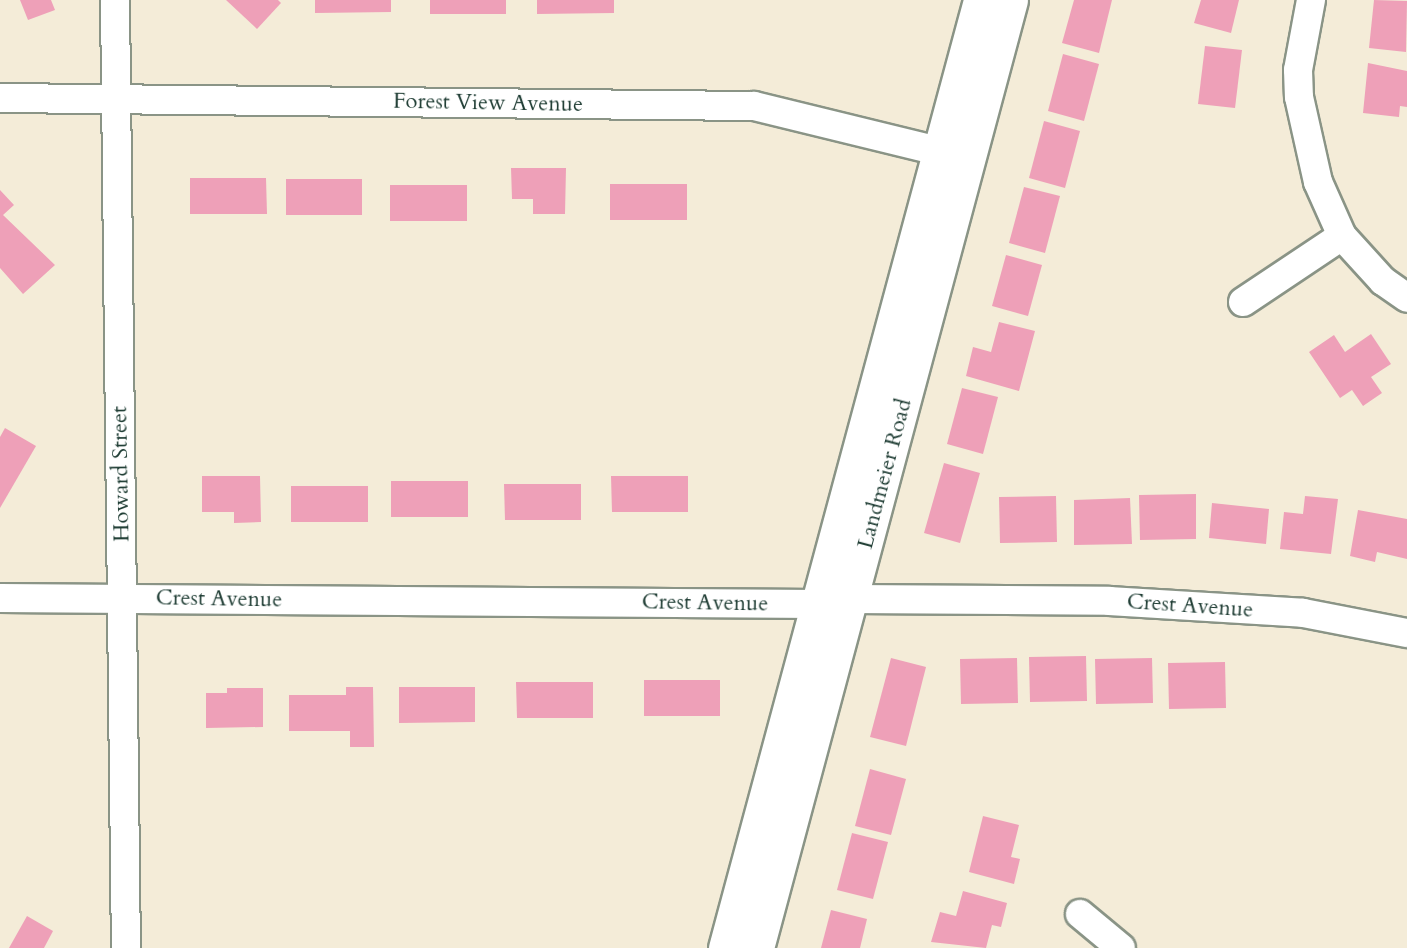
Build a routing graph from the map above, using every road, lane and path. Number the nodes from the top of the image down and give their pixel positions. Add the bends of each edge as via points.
1 (115, 0) edge
2 (980, 0) edge
3 (1011, 0) edge
4 (1311, 0) edge
5 (0, 98) edge
6 (116, 98) junction
7 (955, 155) junction
8 (1342, 236) junction
9 (1407, 298) edge
10 (1244, 302) dead end
11 (0, 598) edge
12 (122, 598) junction
13 (850, 599) junction
14 (818, 604) junction
15 (1407, 633) edge
16 (1080, 914) dead end
17 (126, 948) edge
18 (725, 948) edge
19 (757, 948) edge
20 (1121, 948) edge

1 - 6 street, Howard Street
2 - 7 street, Landmeier Road
3 - 7 street, Landmeier Road
4 - 8 street via 1298,70 1301,107 1318,182
5 - 6 street, Forest View Avenue
6 - 7 street, Forest View Avenue via 754,106
6 - 12 street, Howard Street
7 - 13 street, Landmeier Road
7 - 14 street, Landmeier Road
8 - 9 street via 1383,281
8 - 10 street
11 - 12 street, Crest Avenue
12 - 14 street, Crest Avenue
12 - 17 street, Howard Street
13 - 14 street, Crest Avenue
13 - 15 street, Crest Avenue via 1109,601 1303,613
13 - 19 street, Landmeier Road
14 - 18 street, Landmeier Road
16 - 20 street

